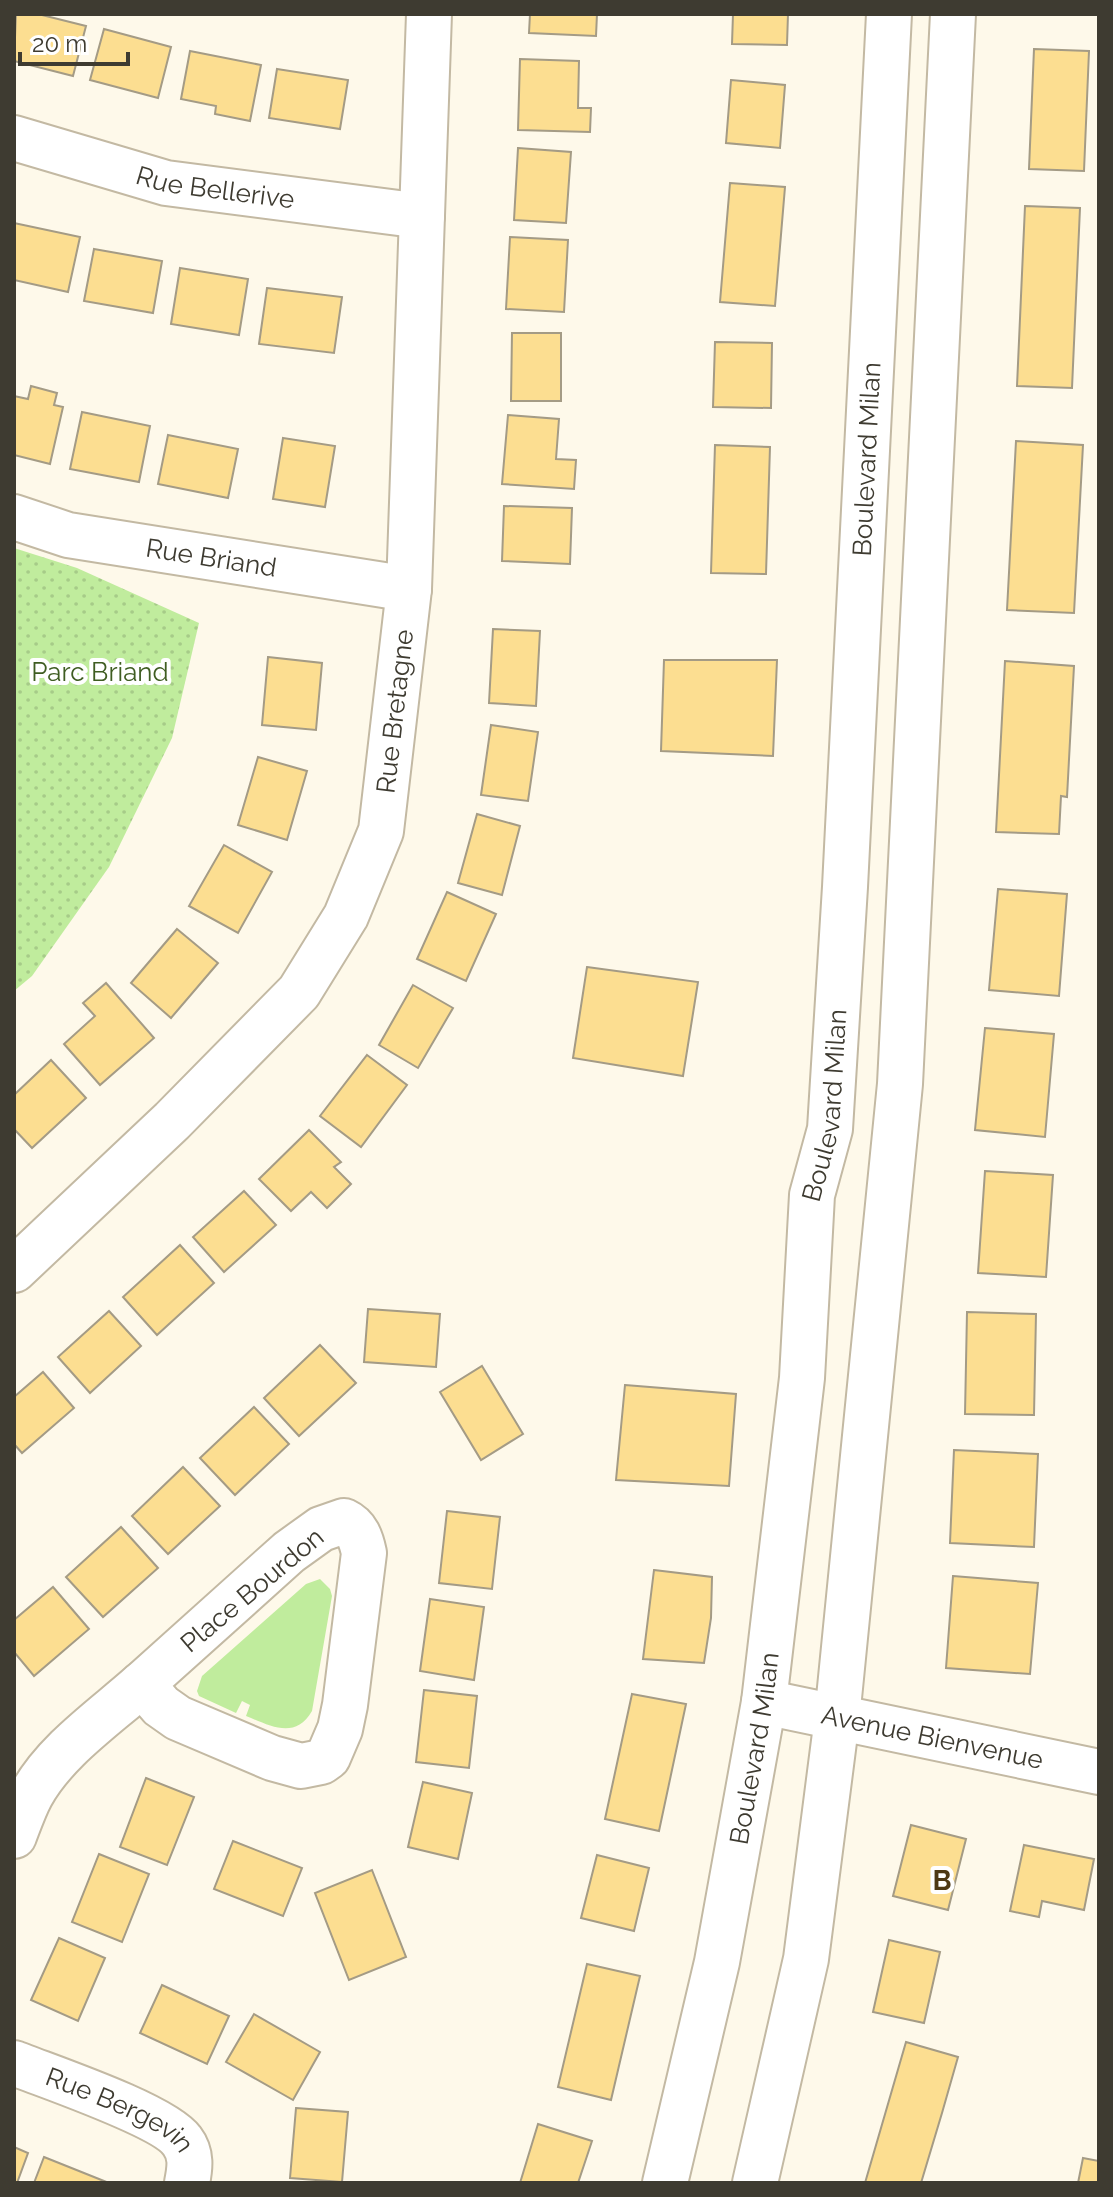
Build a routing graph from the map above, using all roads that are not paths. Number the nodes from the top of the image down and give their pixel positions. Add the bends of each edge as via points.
1 (429, 14) edge
2 (889, 14) edge
3 (953, 14) edge
4 (14, 138) edge
5 (422, 216) junction
6 (14, 517) edge
7 (409, 589) junction
8 (14, 1270) edge
9 (142, 1684) junction
10 (764, 1702) junction
11 (837, 1718) junction
12 (1099, 1772) edge
13 (14, 1836) edge
14 (14, 2063) edge
15 (187, 2183) edge
16 (665, 2183) edge
17 (755, 2183) edge

1 - 5 main road, Rue Bretagne
2 - 10 main road, Boulevard Milan via 830,1129 812,1195 802,1378
3 - 11 main road via 900,1084
4 - 5 main road, Rue Bellerive via 166,183
5 - 7 main road, Rue Bretagne
6 - 7 main road, Rue Briand via 68,535
7 - 8 main road, Rue Bretagne via 381,831 346,916 299,992
9 - 9 main road, Place Bourdon via 178,1718 288,1763 321,1762 340,1729 362,1577 362,1541 351,1524 336,1522 306,1539
9 - 13 main road, Place Bourdon via 44,1776
10 - 11 main road, Avenue Bienvenue
10 - 16 main road, Boulevard Milan via 717,1962
11 - 12 main road, Avenue Bienvenue
11 - 17 main road via 806,1959
14 - 15 main road, Rue Bergevin via 173,2131 189,2156

